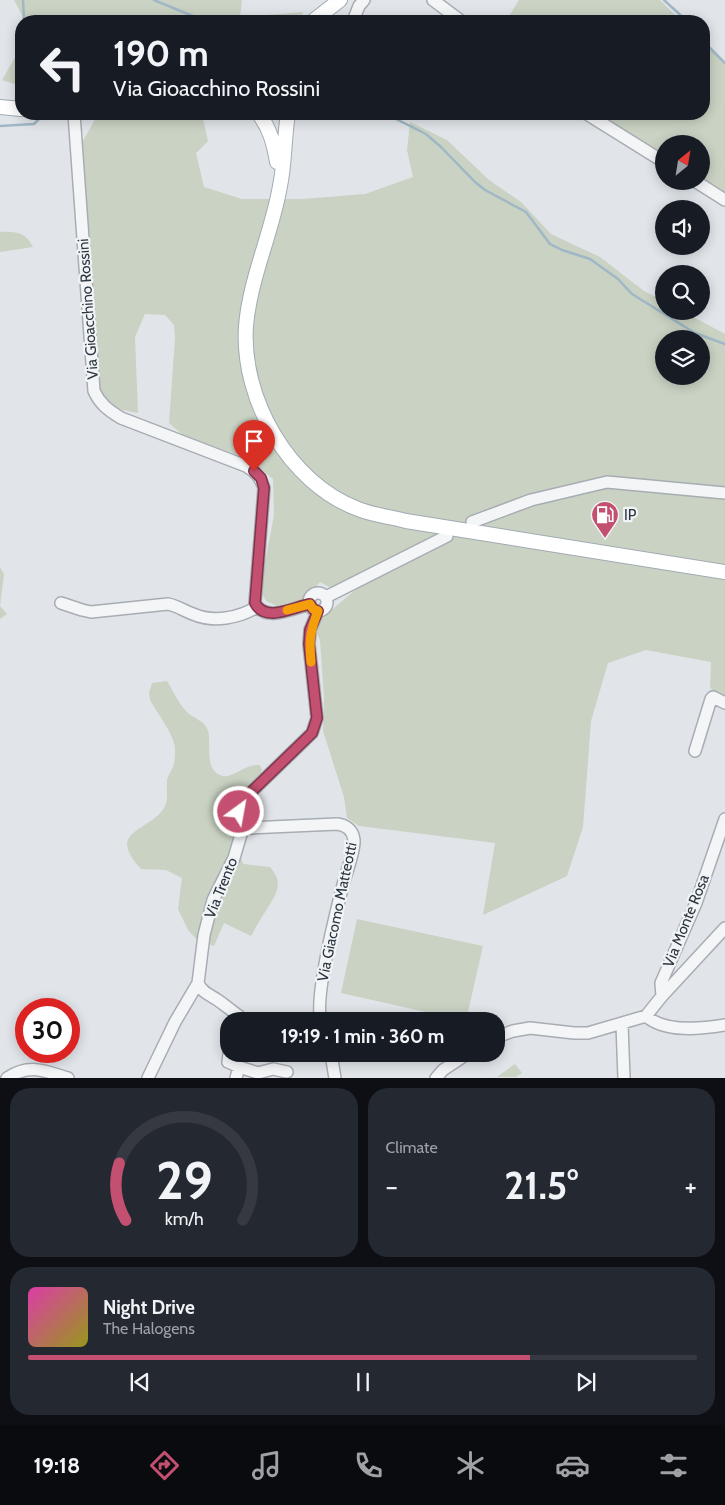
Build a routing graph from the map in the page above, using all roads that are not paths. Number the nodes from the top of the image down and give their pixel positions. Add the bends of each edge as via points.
1 (341, 0) edge
2 (364, 0) edge
3 (433, 0) edge
4 (321, 15) edge
5 (330, 15) edge
6 (355, 15) edge
7 (453, 15) edge
8 (0, 107) edge
9 (15, 109) edge
10 (15, 111) edge
11 (0, 112) edge
12 (74, 120) edge
13 (264, 120) edge
14 (280, 120) edge
15 (287, 120) edge
16 (597, 120) edge
17 (284, 134) junction
18 (655, 156) edge
19 (280, 185) junction
20 (709, 190) edge
21 (725, 200) edge
22 (725, 493) edge
23 (472, 522) dead end
24 (447, 536) dead end
25 (725, 572) edge
26 (61, 603) dead end
27 (257, 607) junction
28 (314, 608) junction
29 (725, 703) edge
30 (695, 751) dead end
31 (725, 819) edge
32 (244, 824) junction
33 (725, 928) edge
34 (198, 983) junction
35 (662, 996) junction
36 (231, 1012) edge
37 (321, 1012) edge
38 (646, 1016) junction
39 (622, 1024) junction
40 (725, 1025) edge
41 (505, 1034) edge
42 (228, 1062) edge
43 (331, 1062) edge
44 (454, 1062) edge
45 (237, 1072) edge
46 (287, 1072) dead end
47 (7, 1078) edge
48 (68, 1078) edge
49 (148, 1078) edge
50 (334, 1078) edge
51 (436, 1078) edge
52 (624, 1078) edge

1 - 4 main road
1 - 5 main road
2 - 6 street
3 - 7 street
8 - 9 main road
10 - 11 main road
12 - 27 street, Via Gioacchino Rossini via 94,391 106,409 121,418 246,466 261,478 264,495 255,598
13 - 19 main road via 274,145
14 - 17 main road
15 - 17 main road
16 - 18 street
17 - 19 main road
19 - 25 main road via 246,327 249,369 260,408 280,445 314,483 359,509 406,521
20 - 21 street
22 - 23 street via 607,482 531,500
24 - 28 street via 326,597 314,594 310,598
26 - 27 street via 91,612 168,604 215,619 244,614
27 - 28 street via 266,613
28 - 32 street via 309,644 317,718 312,733 246,797 239,812
29 - 30 street via 711,699
31 - 35 street, Via Monte Rosa via 696,903 661,982
32 - 34 street, Via Trento via 234,858 213,900 204,935
32 - 37 street, Via Giacomo Matteotti via 251,828 337,824 352,831 355,842 326,964
33 - 35 street, Via Monte Rosa
34 - 36 street via 200,989
34 - 49 street, Via Trento
35 - 38 street, Via Monte Rosa
38 - 39 street
38 - 40 street via 653,1023 687,1029
39 - 41 street via 588,1033 530,1028
39 - 52 street
42 - 45 street
43 - 50 street
44 - 51 street
45 - 46 street via 273,1069
47 - 48 street via 18,1070 33,1068

